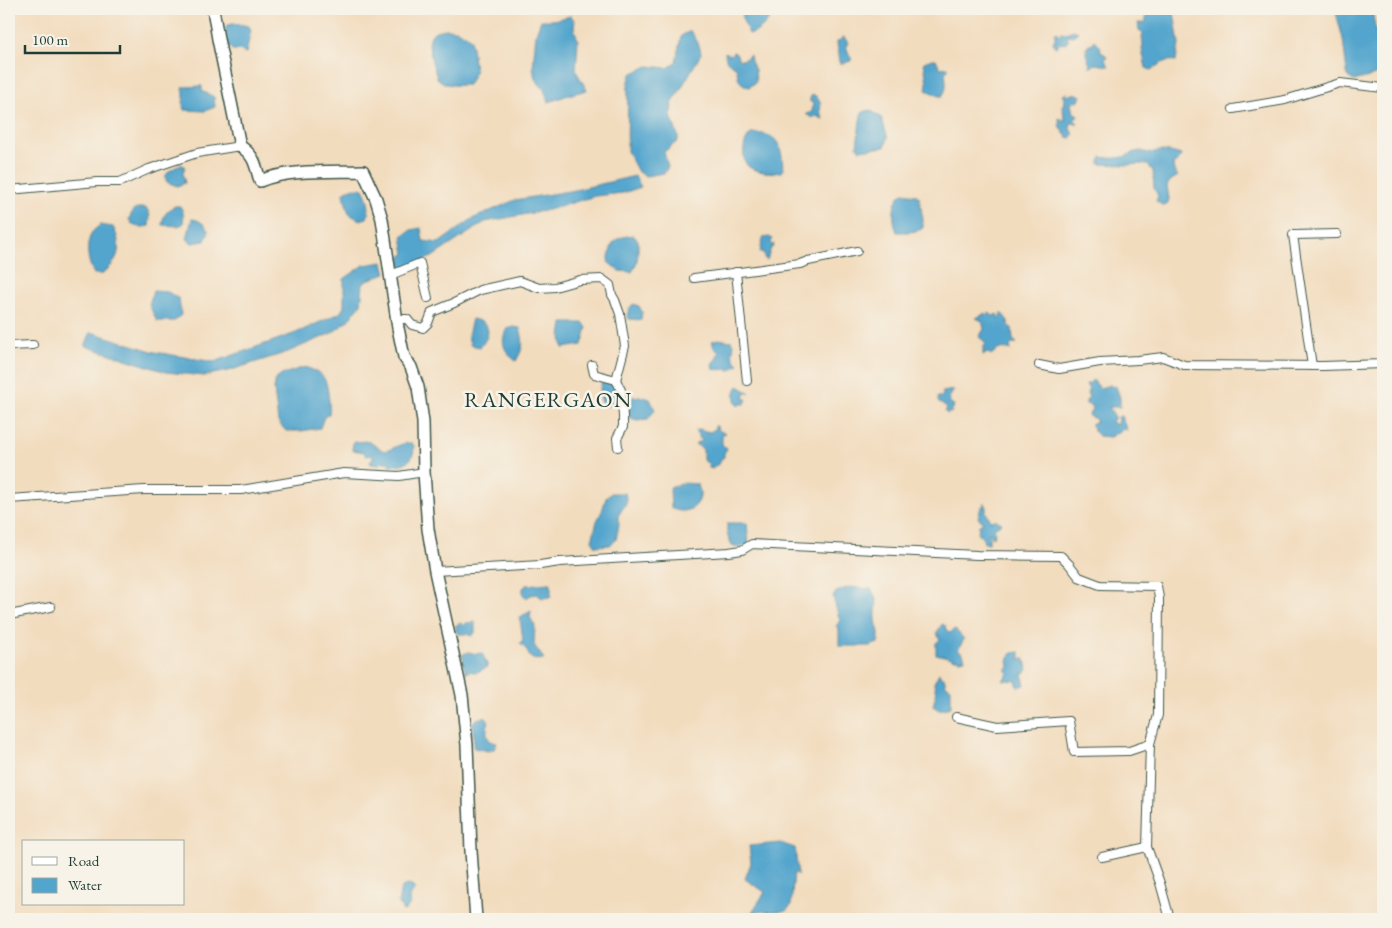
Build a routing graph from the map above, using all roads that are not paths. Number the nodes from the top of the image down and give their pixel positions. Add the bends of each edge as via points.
1 (213, 9) edge
2 (1383, 88) edge
3 (1233, 110) dead end
4 (240, 146) junction
5 (9, 190) edge
6 (1337, 234) dead end
7 (857, 251) dead end
8 (736, 272) junction
9 (390, 275) junction
10 (694, 278) dead end
11 (428, 298) dead end
12 (397, 321) junction
13 (33, 345) dead end
14 (9, 346) edge
15 (1383, 364) edge
16 (592, 365) dead end
17 (1039, 365) dead end
18 (1312, 366) junction
19 (616, 380) junction
20 (747, 381) dead end
21 (618, 447) dead end
22 (424, 472) junction
23 (9, 499) edge
24 (435, 570) junction
25 (51, 607) dead end
26 (9, 615) edge
27 (956, 717) dead end
28 (1150, 744) junction
29 (1147, 847) junction
30 (1102, 857) dead end
31 (476, 919) edge
32 (1170, 919) edge

1 - 4 street
2 - 3 street via 1340,83 1285,100
4 - 5 street via 197,152 120,182
4 - 9 street via 253,158 260,181 272,176 363,171 382,219
6 - 18 street via 1293,235
7 - 8 street via 800,264
8 - 10 street
8 - 20 street
9 - 11 street via 420,263
9 - 12 street
12 - 19 street via 407,319 412,325 423,328 432,312 480,290 520,281 539,288 602,279 610,285 620,314 625,346
12 - 22 street via 404,357 418,387 423,422
13 - 14 street
15 - 18 street
16 - 19 street via 594,374
17 - 18 street via 1059,369 1163,357 1184,364
19 - 21 street via 621,390 623,416
22 - 23 street via 399,476 344,473 241,490 144,490
22 - 24 street
24 - 28 street via 728,552 742,550 752,544 1061,556 1079,577 1100,585 1157,586 1158,715
24 - 31 street via 462,695
25 - 26 street
27 - 28 street via 997,726 1069,721 1074,752 1129,751
28 - 29 street
29 - 30 street
29 - 32 street

